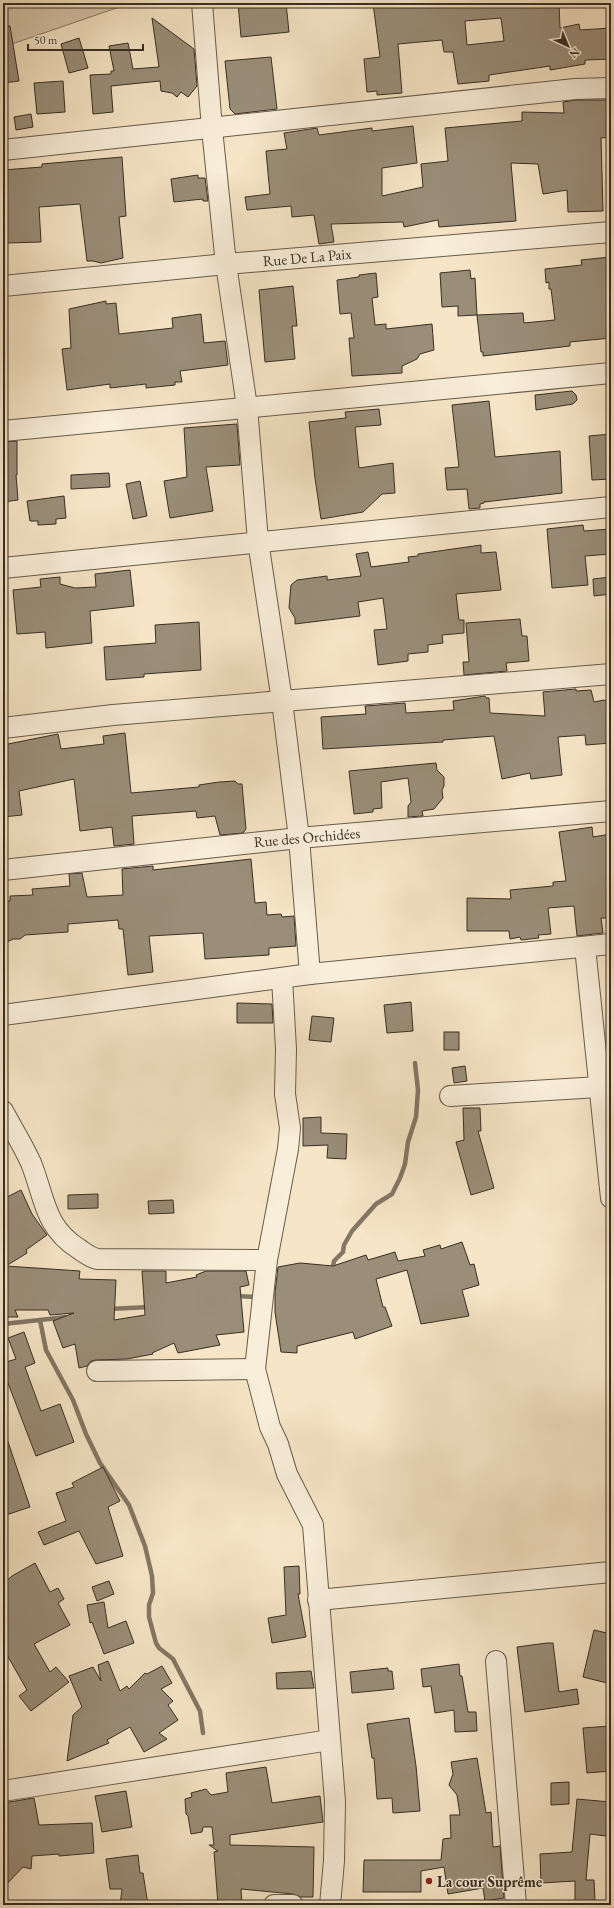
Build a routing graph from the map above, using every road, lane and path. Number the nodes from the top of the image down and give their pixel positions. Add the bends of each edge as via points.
1 (202, 3) edge
2 (611, 88) edge
3 (212, 129) junction
4 (3, 150) edge
5 (611, 232) edge
6 (226, 264) junction
7 (3, 286) edge
8 (611, 373) edge
9 (247, 406) junction
10 (3, 431) edge
11 (611, 507) edge
12 (258, 541) junction
13 (3, 568) edge
14 (611, 674) edge
15 (282, 701) junction
16 (3, 728) edge
17 (611, 811) edge
18 (298, 838) junction
19 (3, 870) edge
20 (611, 944) edge
21 (585, 947) junction
22 (310, 974) junction
23 (282, 978) junction
24 (3, 1015) edge
25 (599, 1087) junction
26 (450, 1096) dead end
27 (3, 1111) edge
28 (611, 1198) edge
29 (267, 1260) junction
30 (255, 1369) junction
31 (97, 1370) dead end
32 (611, 1572) edge
33 (318, 1600) junction
34 (496, 1661) dead end
35 (330, 1740) junction
36 (3, 1791) edge
37 (274, 1905) edge
38 (294, 1905) edge
39 (330, 1905) edge
40 (516, 1905) edge

1 - 3 street
2 - 3 street via 567,90
3 - 4 street
3 - 6 street
5 - 6 street, Rue De La Paix
6 - 7 street, Rue De La Paix
6 - 9 street
8 - 9 street
9 - 10 street
9 - 12 street
11 - 12 street
12 - 13 street
12 - 15 street
14 - 15 street
15 - 16 street via 113,715
15 - 18 street
17 - 18 street, Rue des Orchidées
18 - 19 street, Rue des Orchidées
18 - 22 street
20 - 21 street
21 - 22 street
21 - 25 street
22 - 23 street
23 - 24 street
23 - 29 street via 286,1049 285,1094 290,1128 285,1172
25 - 26 street
25 - 28 street
27 - 29 street via 31,1163 41,1197 54,1225 65,1240 92,1257
29 - 30 street
30 - 31 street
30 - 33 street via 270,1427 287,1474 313,1525
32 - 33 street
33 - 35 street
34 - 40 street
35 - 36 street
35 - 39 street via 335,1801
37 - 38 street

